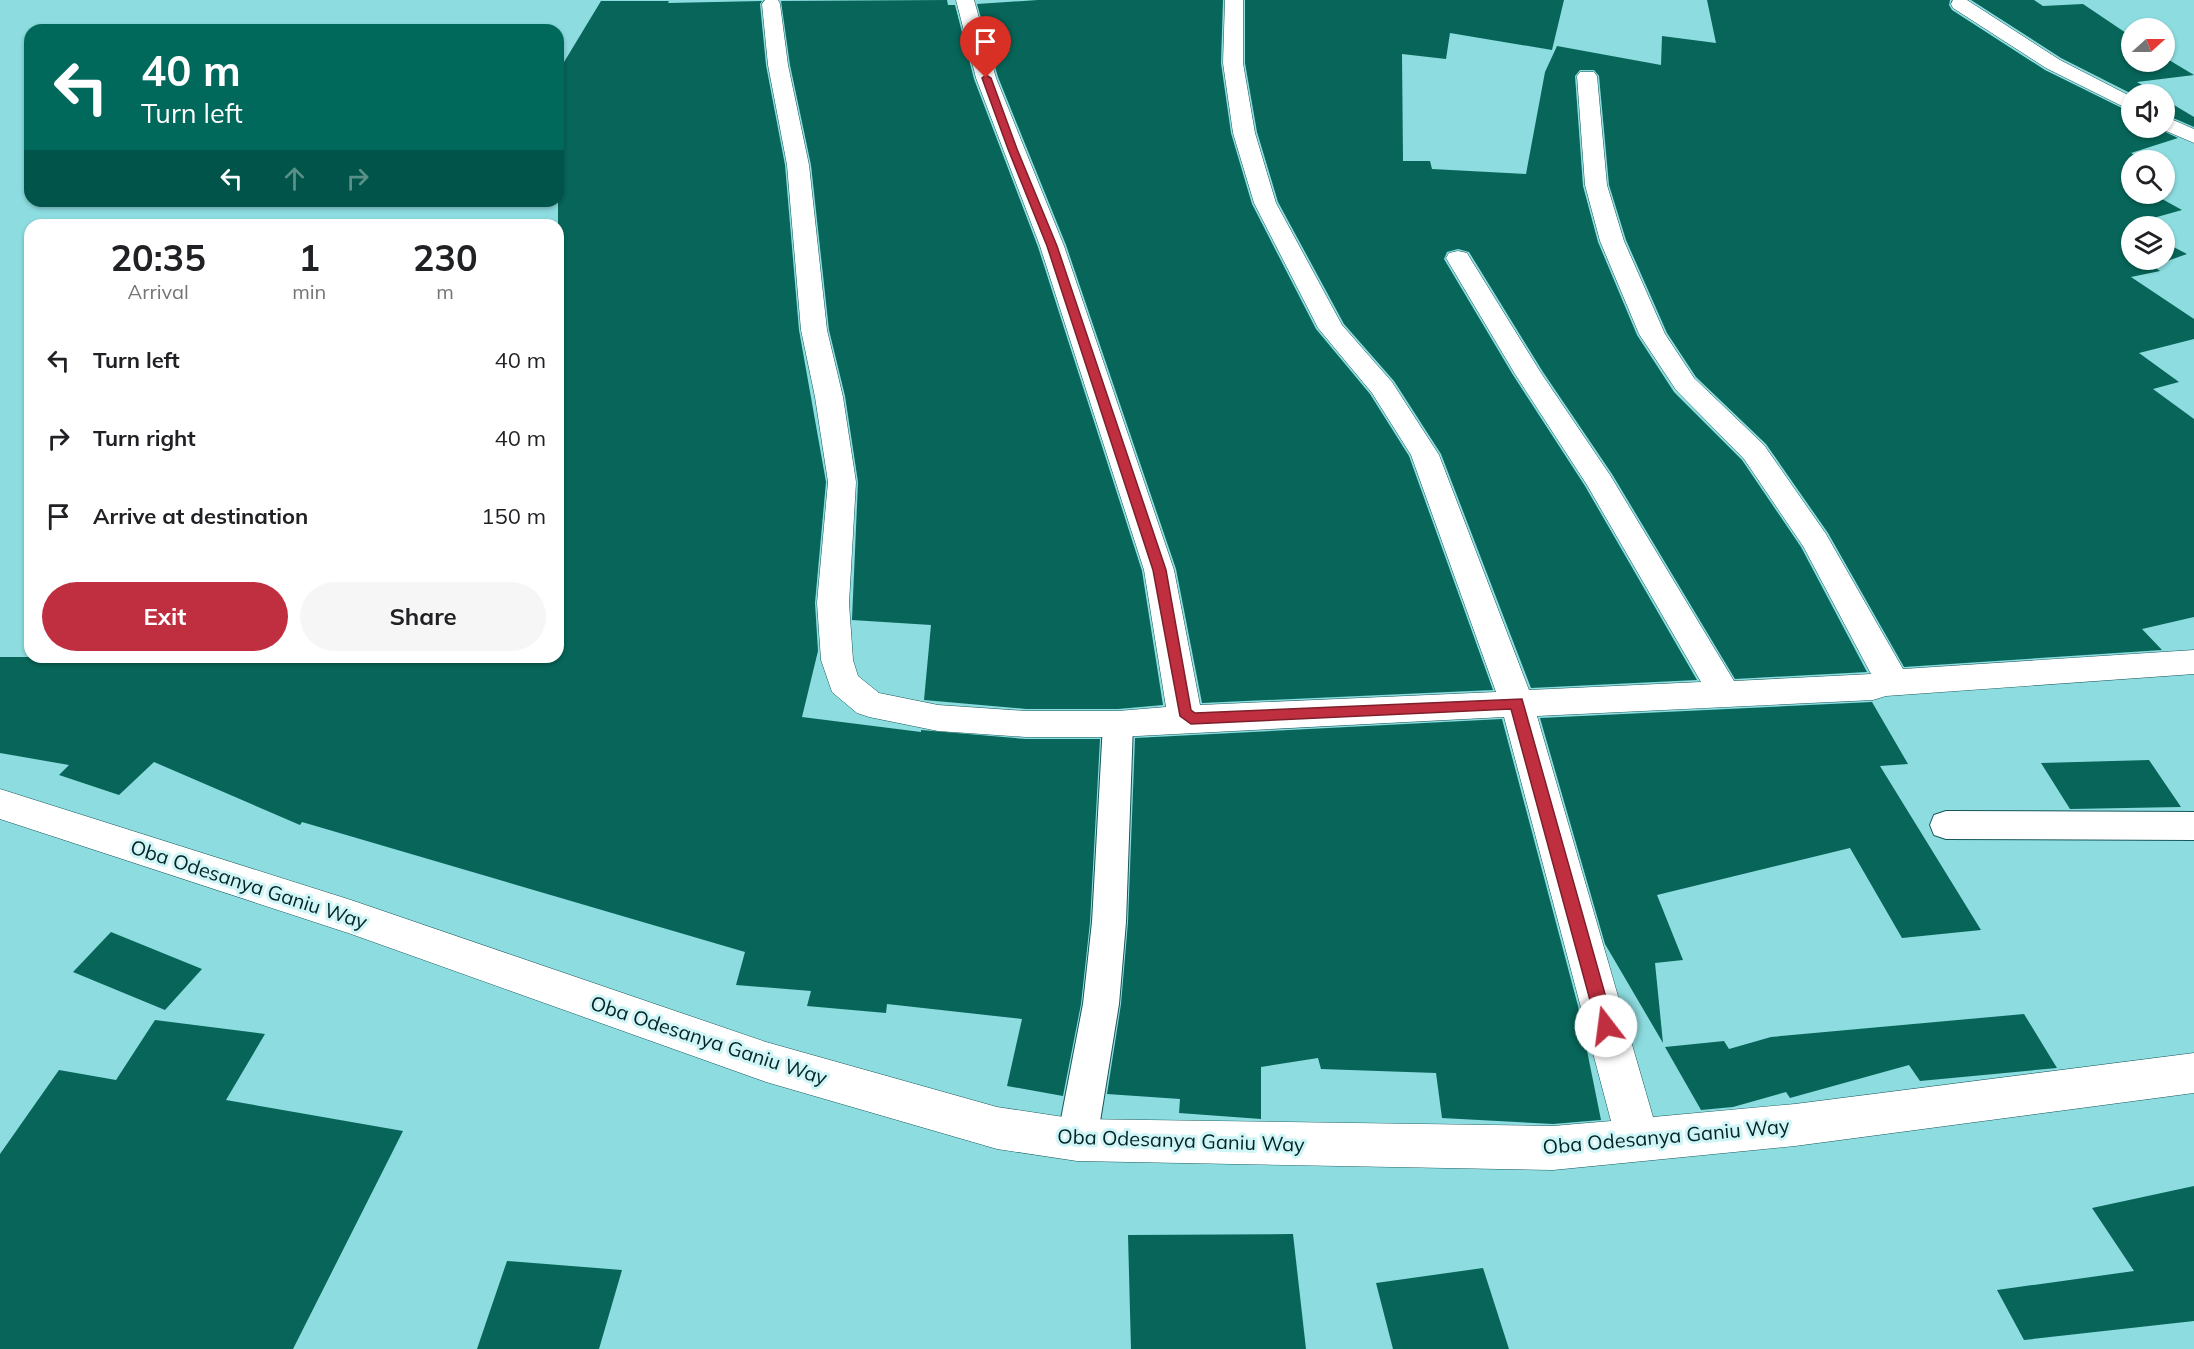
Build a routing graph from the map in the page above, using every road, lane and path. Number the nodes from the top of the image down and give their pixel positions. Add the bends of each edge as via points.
1 (965, 0) edge
2 (1234, 0) edge
3 (771, 4) dead end
4 (1960, 4) dead end
5 (1587, 76) dead end
6 (2121, 99) edge
7 (2175, 128) edge
8 (2194, 137) edge
9 (1458, 258) dead end
10 (2194, 662) edge
11 (1883, 683) junction
12 (1725, 694) junction
13 (1517, 703) junction
14 (1191, 719) junction
15 (1118, 724) junction
16 (0, 804) edge
17 (1946, 825) dead end
18 (2194, 826) edge
19 (2194, 1073) edge
20 (1077, 1140) junction
21 (1638, 1141) junction

1 - 14 street via 986,78 1052,246 1159,570 1182,705
2 - 13 street via 1233,63 1244,133 1265,203 1331,328 1383,388 1425,455
3 - 15 street via 778,65 798,165 814,330 842,482 833,603 837,660 844,683 869,704 938,718 1026,724
4 - 6 street via 2053,64
5 - 11 street via 1596,185 1612,241 1652,334 1685,384 1754,452 1815,541 1889,673
7 - 8 street
9 - 12 street via 1600,482
10 - 11 street
11 - 12 street via 1873,687
12 - 13 street
13 - 14 street
13 - 21 street
14 - 15 street
15 - 20 lane via 1109,922 1101,1004
16 - 20 street, Oba Odesanya Ganiu Way via 351,916 766,1062 997,1128
17 - 18 lane
19 - 21 street, Oba Odesanya Ganiu Way
20 - 21 street, Oba Odesanya Ganiu Way via 1553,1148

